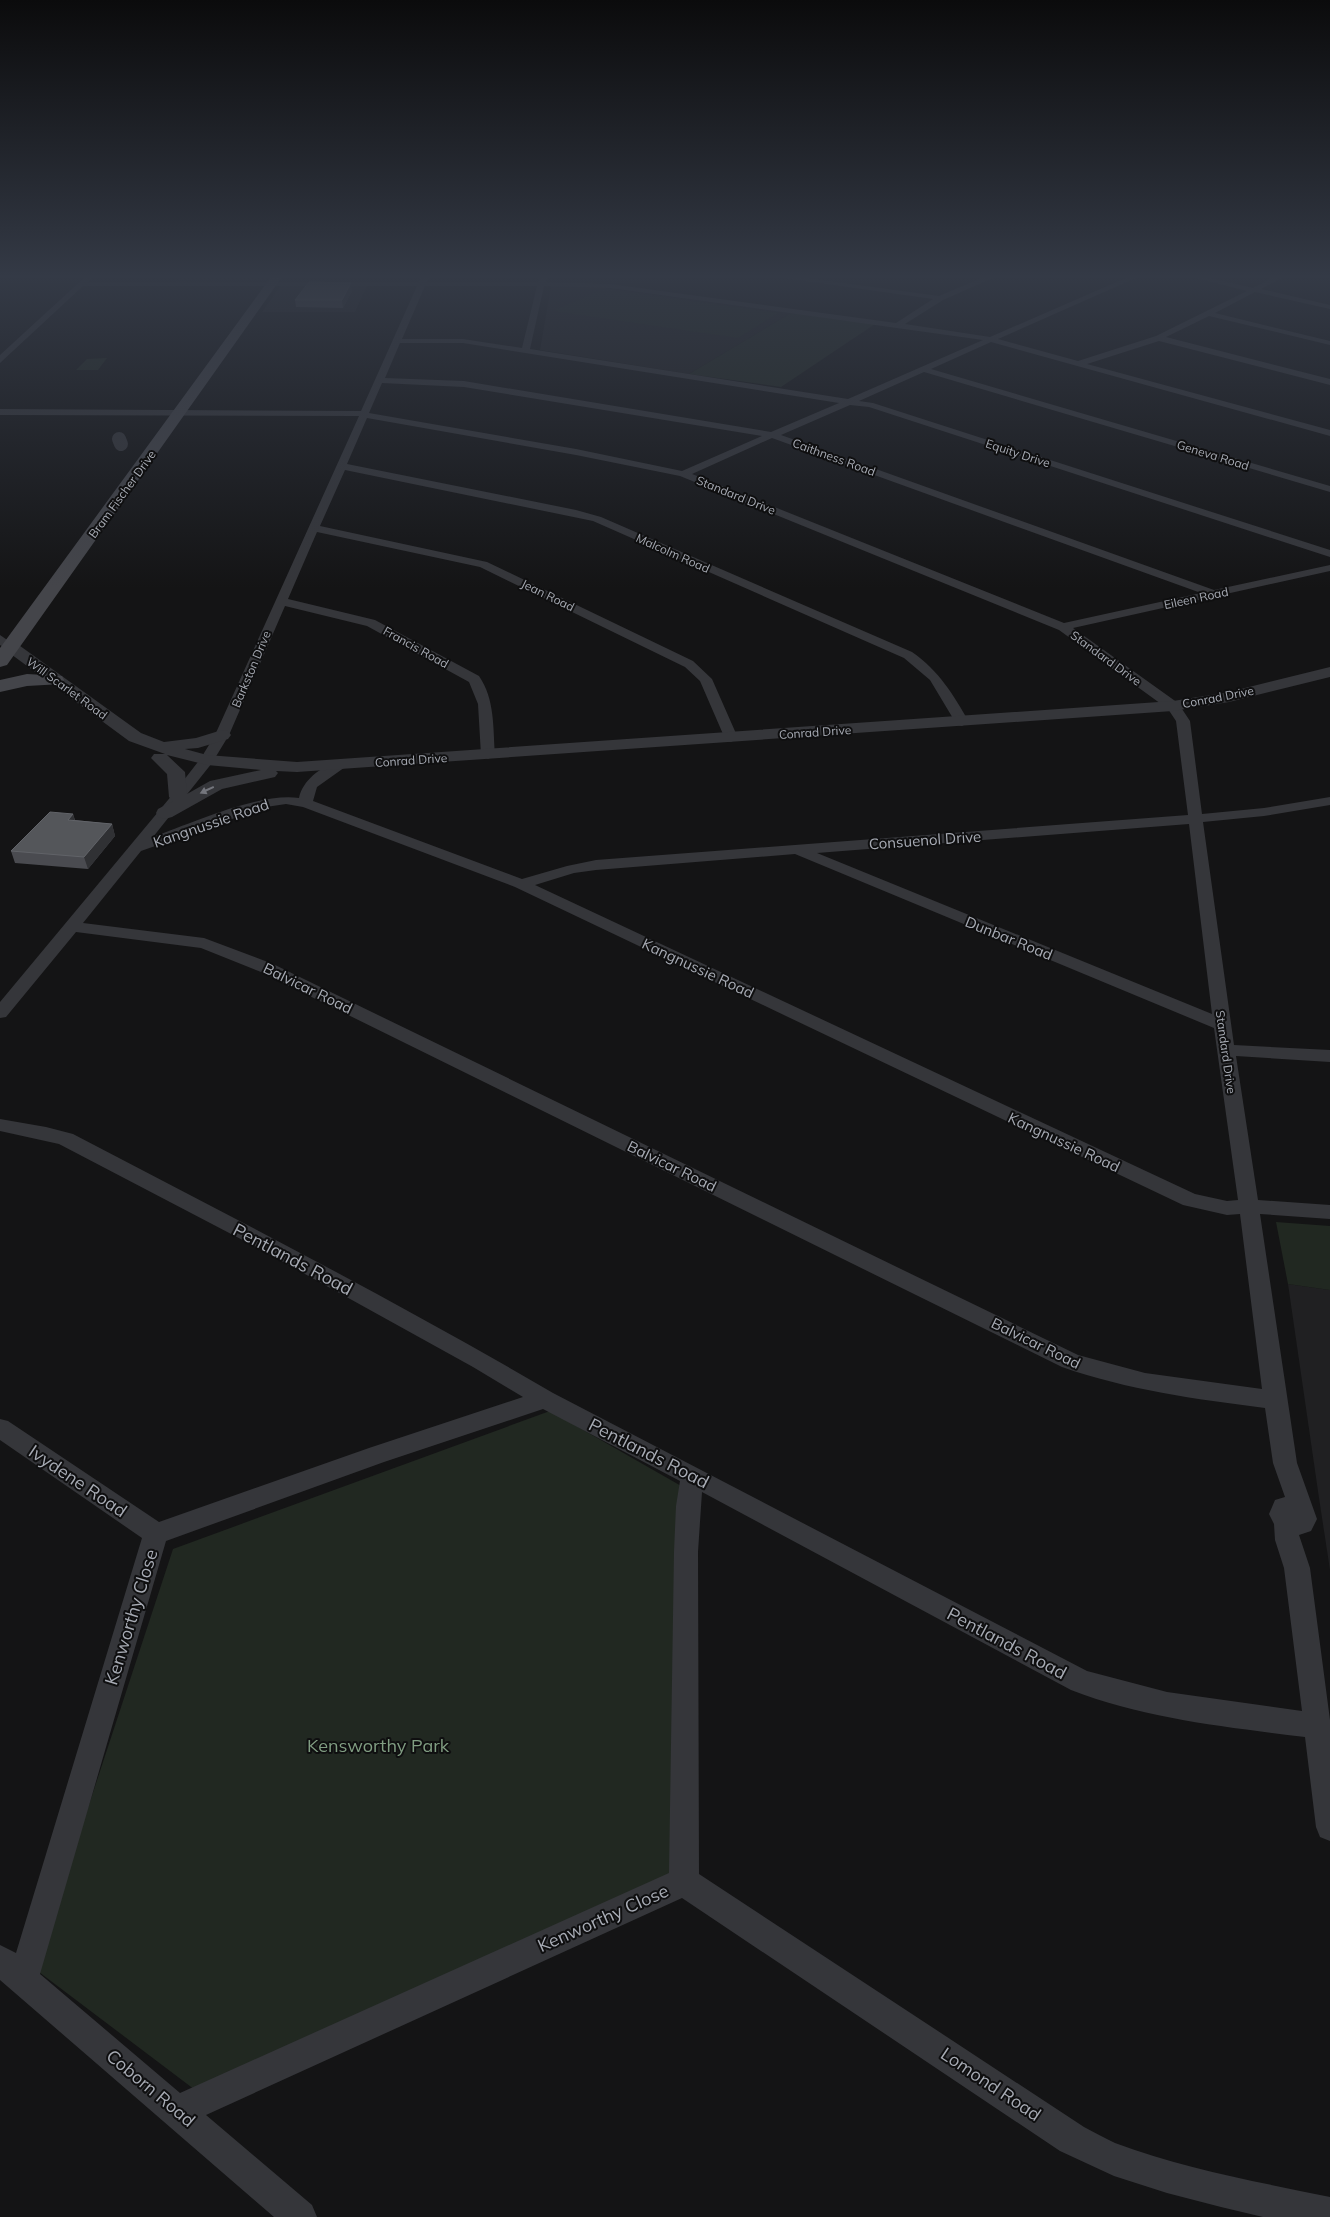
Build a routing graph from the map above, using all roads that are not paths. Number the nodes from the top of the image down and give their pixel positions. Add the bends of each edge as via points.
1 (199, 380) edge
2 (379, 380) edge
3 (389, 380) edge
4 (712, 380) edge
5 (897, 380) edge
6 (962, 380) edge
7 (1138, 380) edge
8 (848, 402) junction
9 (180, 405) junction
10 (0, 412) edge
11 (365, 414) junction
12 (1330, 433) edge
13 (772, 435) junction
14 (342, 466) junction
15 (683, 474) junction
16 (1330, 489) edge
17 (314, 528) junction
18 (1330, 554) edge
19 (1330, 568) edge
20 (1214, 594) junction
21 (280, 601) junction
22 (1062, 627) junction
23 (3, 649) edge
24 (1330, 672) edge
25 (55, 680) junction
26 (0, 686) edge
27 (1172, 706) junction
28 (962, 722) junction
29 (224, 732) junction
30 (731, 738) junction
31 (160, 751) junction
32 (488, 754) junction
33 (238, 763) junction
34 (203, 764) junction
35 (341, 765) junction
36 (297, 767) junction
37 (271, 773) junction
38 (178, 797) junction
39 (306, 803) junction
40 (1328, 803) edge
41 (165, 813) junction
42 (1194, 819) junction
43 (136, 848) junction
44 (797, 850) junction
45 (521, 884) junction
46 (70, 926) junction
47 (0, 1013) edge
48 (1222, 1025) junction
49 (1226, 1050) junction
50 (1330, 1056) edge
51 (0, 1125) edge
52 (1250, 1206) junction
53 (1330, 1212) edge
54 (545, 1399) junction
55 (1275, 1400) junction
56 (0, 1428) edge
57 (693, 1476) junction
58 (156, 1534) junction
59 (1317, 1726) junction
60 (1330, 1826) edge
61 (684, 1882) junction
62 (11, 1970) edge
63 (178, 2110) junction
64 (1330, 2214) edge
65 (300, 2217) edge

1 - 9 main road, Bram Fischer Drive
2 - 11 street, Barkston Drive
3 - 13 street, Caithness Road via 464,384
4 - 8 street, Equity Drive
5 - 8 street
6 - 16 street, Geneva Road
7 - 12 street
8 - 13 street
8 - 18 street, Equity Drive via 873,406
9 - 10 street, Standard Drive
9 - 11 street, Standard Drive
9 - 23 main road, Bram Fischer Drive
11 - 14 street, Barkston Drive
11 - 15 street, Standard Drive
13 - 15 street
13 - 20 street, Caithness Road
14 - 17 street, Barkston Drive
14 - 28 street, Malcolm Road via 597,519 908,656 942,684
15 - 22 street, Standard Drive
17 - 21 street, Barkston Drive
17 - 30 street, Jean Road via 483,564 689,664 706,679
19 - 20 street, Eileen Road
20 - 22 street, Eileen Road
21 - 29 street, Barkston Drive
21 - 32 street, Francis Road via 371,623 474,679 484,701
22 - 27 street, Standard Drive
23 - 25 street, Will Scarlet Road
24 - 27 street, Conrad Drive via 1229,697
25 - 26 main road via 27,680
25 - 31 street, Will Scarlet Road via 135,737 143,749
27 - 28 street, Conrad Drive
27 - 42 street, Standard Drive via 1183,721
28 - 30 street, Conrad Drive
29 - 31 street via 198,743
29 - 33 street
29 - 34 street, Barkston Drive
30 - 32 street, Conrad Drive
31 - 34 street, Will Scarlet Road
31 - 38 street via 176,772
32 - 35 street, Conrad Drive
33 - 34 street, Conrad Drive
33 - 36 street, Conrad Drive
34 - 37 street, Conrad Drive via 237,772
34 - 38 street, Barkston Drive
35 - 36 street, Conrad Drive
35 - 39 street via 312,782
36 - 37 street, Conrad Drive
37 -> 41 street via 216,785
38 - 41 street, Barkston Drive
39 - 43 street, Kangnussie Road via 286,800 264,803
39 - 45 street, Kangnussie Road
40 - 42 street, Consuenol Drive
41 - 43 street, Barkston Drive
42 - 44 street, Consuenol Drive
42 - 48 street, Standard Drive
43 - 46 street, Barkston Drive
44 - 45 street, Consuenol Drive via 596,865
44 - 48 street, Dunbar Road
45 - 52 street, Kangnussie Road via 1181,1197 1215,1207
46 - 47 street, Barkston Drive
46 - 55 street, Balvicar Road via 189,940 244,958 1070,1361 1146,1383
48 - 49 street, Standard Drive
49 - 50 street
49 - 52 street, Standard Drive
51 - 54 street, Pentlands Road via 66,1140 265,1243 482,1361
52 - 53 street, Kangnussie Road
52 - 55 street, Standard Drive
54 - 57 street, Pentlands Road
54 - 58 street, Kenworthy Close
55 - 59 street, Standard Drive via 1285,1463 1293,1481 1293,1516 1302,1552 1298,1568
56 - 58 street, Ivydene Road
57 - 59 street, Pentlands Road via 1080,1681 1156,1703
57 - 61 street, Kenworthy Close via 686,1552
58 - 62 street, Kenworthy Close
59 - 60 street, Standard Drive
61 - 63 street, Kenworthy Close
61 - 64 street, Lomond Road via 1072,2138 1112,2158 1163,2176
62 - 63 street, Coborn Road
63 - 65 street, Coborn Road

